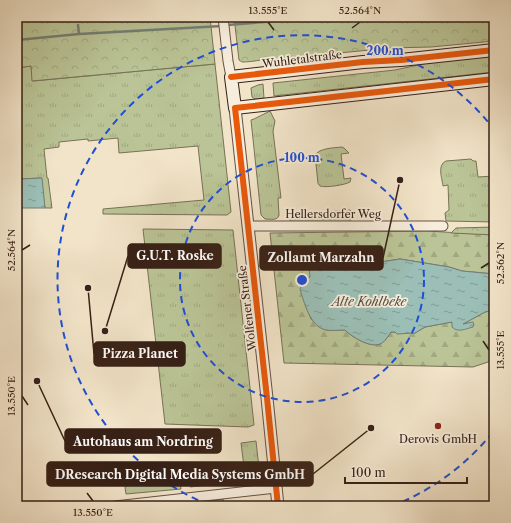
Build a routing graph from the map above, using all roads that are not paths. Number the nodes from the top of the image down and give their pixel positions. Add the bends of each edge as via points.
1 (223, 17) edge
2 (494, 50) edge
3 (231, 77) junction
4 (494, 78) edge
5 (235, 108) junction
6 (248, 226) junction
7 (443, 226) dead end
8 (276, 488) junction
9 (115, 506) edge
10 (278, 506) edge

1 - 3 street
2 - 3 main road, Wuhletalstraße
3 - 5 main road
4 - 5 main road
5 - 6 street, Wolfener Straße
6 - 7 street, Hellersdorfer Weg
6 - 8 street, Wolfener Straße
8 - 9 street
8 - 10 street, Wolfener Straße

